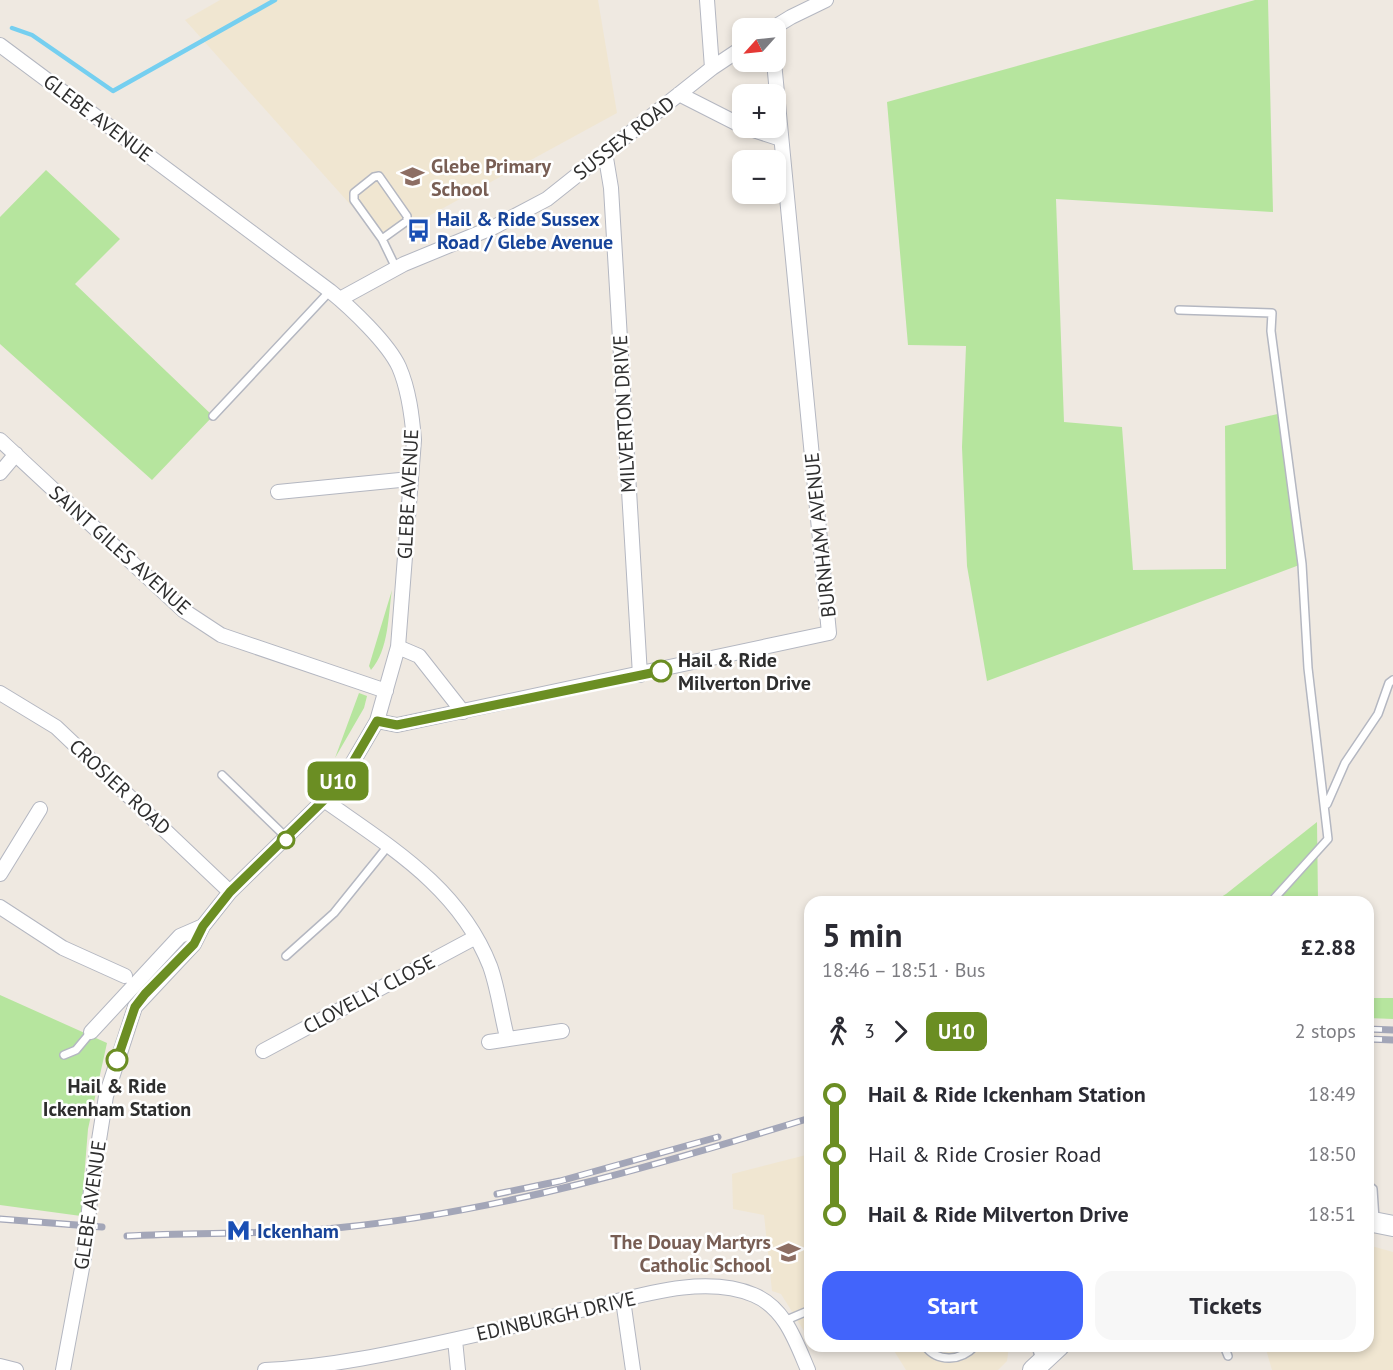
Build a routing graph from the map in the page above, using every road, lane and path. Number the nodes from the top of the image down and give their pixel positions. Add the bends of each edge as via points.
1 (706, 0) edge
2 (826, 0) edge
3 (786, 20) edge
4 (0, 45) edge
5 (732, 55) edge
6 (712, 68) junction
7 (774, 72) edge
8 (679, 94) junction
9 (732, 121) edge
10 (778, 138) edge
11 (781, 139) junction
12 (605, 152) junction
13 (382, 238) junction
14 (396, 268) junction
15 (335, 295) junction
16 (1179, 310) dead end
17 (213, 416) dead end
18 (0, 440) edge
19 (16, 454) junction
20 (0, 473) edge
21 (410, 479) junction
22 (278, 492) dead end
23 (398, 647) junction
24 (640, 675) junction
25 (1393, 680) edge
26 (386, 691) junction
27 (0, 693) edge
28 (463, 712) junction
29 (377, 721) junction
30 (222, 776) dead end
31 (324, 800) junction
32 (1326, 806) junction
33 (40, 809) dead end
34 (287, 838) junction
35 (388, 846) junction
36 (0, 874) edge
37 (230, 892) junction
38 (1276, 896) edge
39 (0, 906) edge
40 (203, 926) junction
41 (476, 937) junction
42 (286, 956) dead end
43 (125, 976) dead end
44 (562, 1031) dead end
45 (91, 1032) joint
46 (507, 1037) junction
47 (489, 1042) dead end
48 (262, 1051) dead end
49 (64, 1055) dead end
50 (1374, 1196) edge
51 (1379, 1223) edge
52 (623, 1300) junction
53 (804, 1313) edge
54 (784, 1321) junction
55 (454, 1340) junction
56 (932, 1352) edge
57 (967, 1352) edge
58 (1052, 1352) edge
59 (1226, 1352) edge
60 (1228, 1356) dead end
61 (1039, 1362) edge
62 (0, 1366) edge
63 (16, 1370) edge
64 (63, 1370) edge
65 (265, 1370) edge
66 (458, 1370) edge
67 (633, 1370) edge
68 (808, 1370) edge

1 - 6 street
2 - 3 street
4 - 15 street, GLEBE AVENUE
5 - 6 street, SUSSEX ROAD
6 - 8 street, SUSSEX ROAD
7 - 11 street, BURNHAM AVENUE
8 - 9 street
8 - 12 street, SUSSEX ROAD
10 - 11 street
11 - 24 street, BURNHAM AVENUE via 829,633
12 - 14 street, SUSSEX ROAD via 547,199 494,227
12 - 24 street, MILVERTON DRIVE
13 - 13 lane via 407,221 407,216 379,176 354,193 354,200
13 - 14 lane
14 - 15 street, SUSSEX ROAD
15 - 17 lane
15 - 21 street, GLEBE AVENUE via 363,320 399,366 412,411
16 - 32 lane via 1272,313
18 - 19 street, SAINT GILES AVENUE
19 - 20 street
19 - 26 street, SAINT GILES AVENUE via 183,610 221,635
21 - 22 street
21 - 23 street, GLEBE AVENUE
23 - 26 street, GLEBE AVENUE
23 - 28 street via 419,656
24 - 28 street, BURNHAM AVENUE
25 - 32 lane via 1378,714 1345,763
26 - 29 street, GLEBE AVENUE
27 - 37 street, CROSIER ROAD via 56,727
28 - 29 street, BURNHAM AVENUE via 397,725
29 - 31 street, GLEBE AVENUE
30 - 34 lane
31 - 34 street, GLEBE AVENUE
31 - 35 street
32 - 38 lane via 1328,839
33 - 36 street
34 - 37 street, GLEBE AVENUE
35 - 41 street via 420,868 441,889
35 - 42 lane via 334,913
37 - 40 street, GLEBE AVENUE
39 - 43 street via 63,948
40 - 45 street, GLEBE AVENUE via 180,936
40 - 64 street, GLEBE AVENUE, bridge via 194,944 135,1007 105,1096 86,1252
41 - 46 street via 490,967
41 - 48 street, CLOVELLY CLOSE
44 - 46 street
45 - 49 lane via 76,1050
46 - 47 street
50 - 51 lane
52 - 54 street, EDINBURGH DRIVE via 678,1289 734,1288 756,1296
52 - 55 street, EDINBURGH DRIVE
52 - 67 street
53 - 54 lane
54 - 68 street, EDINBURGH DRIVE
55 - 65 street, EDINBURGH DRIVE via 310,1366
55 - 66 street
56 - 57 lane via 946,1358
58 - 61 main road
59 - 60 lane
62 - 63 street

